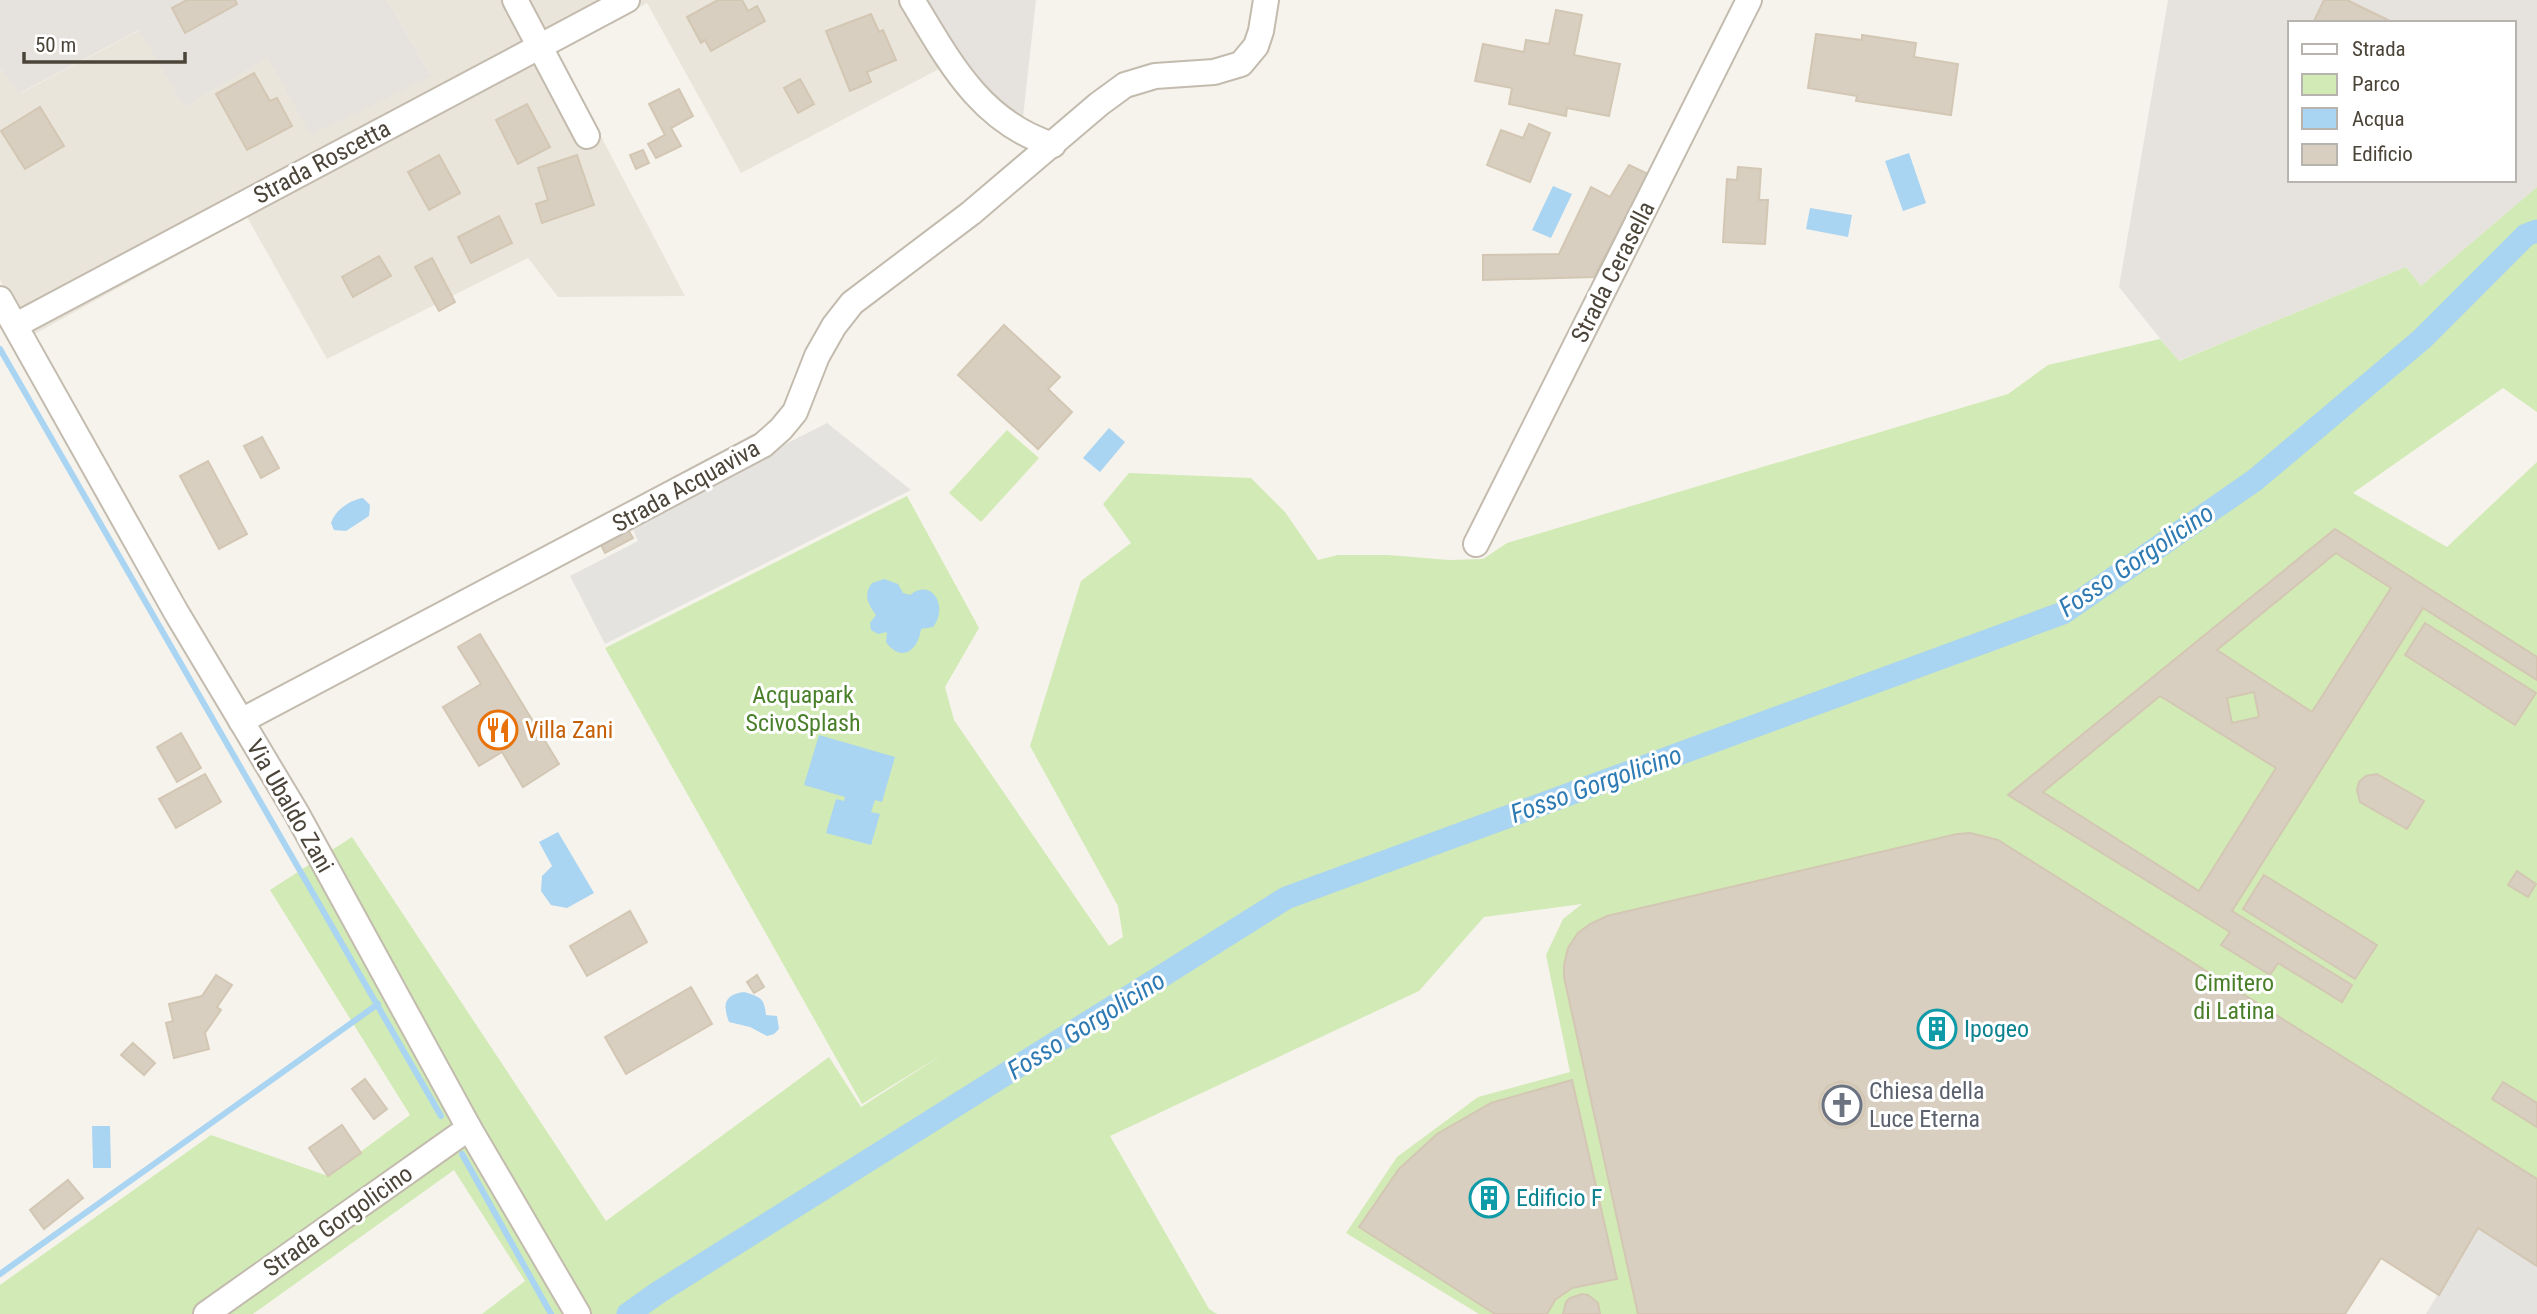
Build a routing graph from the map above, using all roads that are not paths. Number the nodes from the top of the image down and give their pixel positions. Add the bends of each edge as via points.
1 (515, 0) edge
2 (627, 0) edge
3 (912, 0) edge
4 (1266, 0) edge
5 (1749, 0) edge
6 (540, 47) junction
7 (587, 136) dead end
8 (1053, 145) junction
9 (0, 299) edge
10 (16, 325) junction
11 (1476, 544) dead end
12 (241, 721) junction
13 (469, 1128) junction
14 (574, 1308) edge
15 (206, 1314) edge

1 - 6 street
2 - 6 street, Strada Roscetta
3 - 8 street via 958,74 989,110 1029,137
4 - 8 street, Strada Acquaviva via 1256,47 1241,64 1214,72 1135,81 1099,104
5 - 11 street, Strada Cerasella
6 - 7 street
6 - 10 street, Strada Roscetta
8 - 12 street, Strada Acquaviva via 852,303 822,347 795,411 763,445
9 - 10 street, Via Ubaldo Zani
10 - 12 street, Via Ubaldo Zani
12 - 13 street, Via Ubaldo Zani
13 - 14 street, Via Ubaldo Zani
13 - 15 street, Strada Gorgolicino

